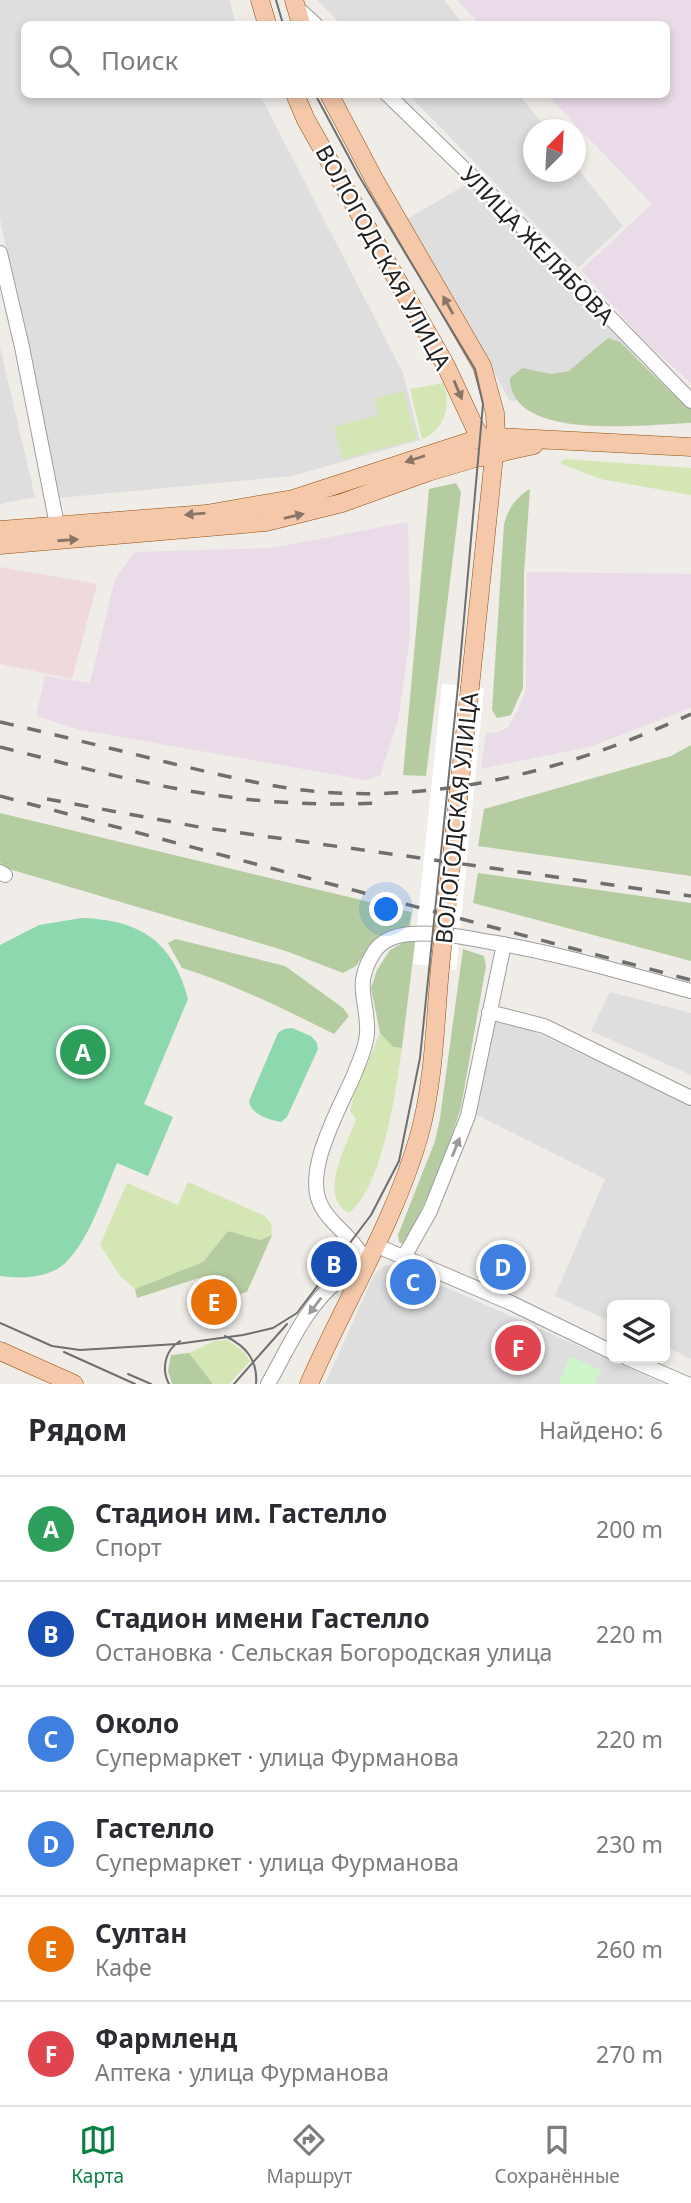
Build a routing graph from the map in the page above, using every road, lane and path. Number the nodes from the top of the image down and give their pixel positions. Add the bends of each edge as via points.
1 (260, 0) edge
2 (294, 3) edge
3 (266, 21) edge
4 (299, 21) edge
5 (312, 21) edge
6 (297, 98) edge
7 (331, 98) edge
8 (391, 98) edge
9 (0, 253) edge
10 (689, 400) edge
11 (490, 443) junction
12 (691, 447) edge
13 (57, 525) junction
14 (0, 530) edge
15 (0, 545) edge
16 (504, 944) junction
17 (691, 991) edge
18 (489, 1012) junction
19 (691, 1098) edge
20 (374, 1245) junction
21 (404, 1257) junction
22 (367, 1262) junction
23 (607, 1350) edge
24 (0, 1351) edge
25 (638, 1363) edge
26 (75, 1384) edge
27 (268, 1384) edge
28 (309, 1384) edge
29 (687, 1384) edge

1 - 3 main road
2 - 4 main road
2 - 5 street
6 -> 11 main road, ВОЛОГОДСКАЯ УЛИЦА
11 -> 7 main road, ВОЛОГОДСКАЯ УЛИЦА via 493,403 482,366
8 - 10 street, УЛИЦА ЖЕЛЯБОВА
9 - 13 street
11 - 12 main road via 556,440
11 -> 13 main road via 293,499 206,514
15 -> 11 main road via 266,522 342,503 428,472
11 - 20 main road, ВОЛОГОДСКАЯ УЛИЦА, bridge via 470,687 425,1108 405,1178
13 - 14 main road
16 - 17 street
16 - 18 street
16 - 22 street via 456,936 398,936 376,949 364,971 365,1045 321,1153 316,1194 322,1209
18 - 19 street via 544,1026
21 -> 18 street via 430,1211 468,1116
20 - 21 street
20 - 22 main road, ВОЛОГОДСКАЯ УЛИЦА
21 - 23 street
22 -> 27 street via 338,1280 322,1297
22 - 28 main road, ВОЛОГОДСКАЯ УЛИЦА
24 - 26 main road
25 - 29 street

